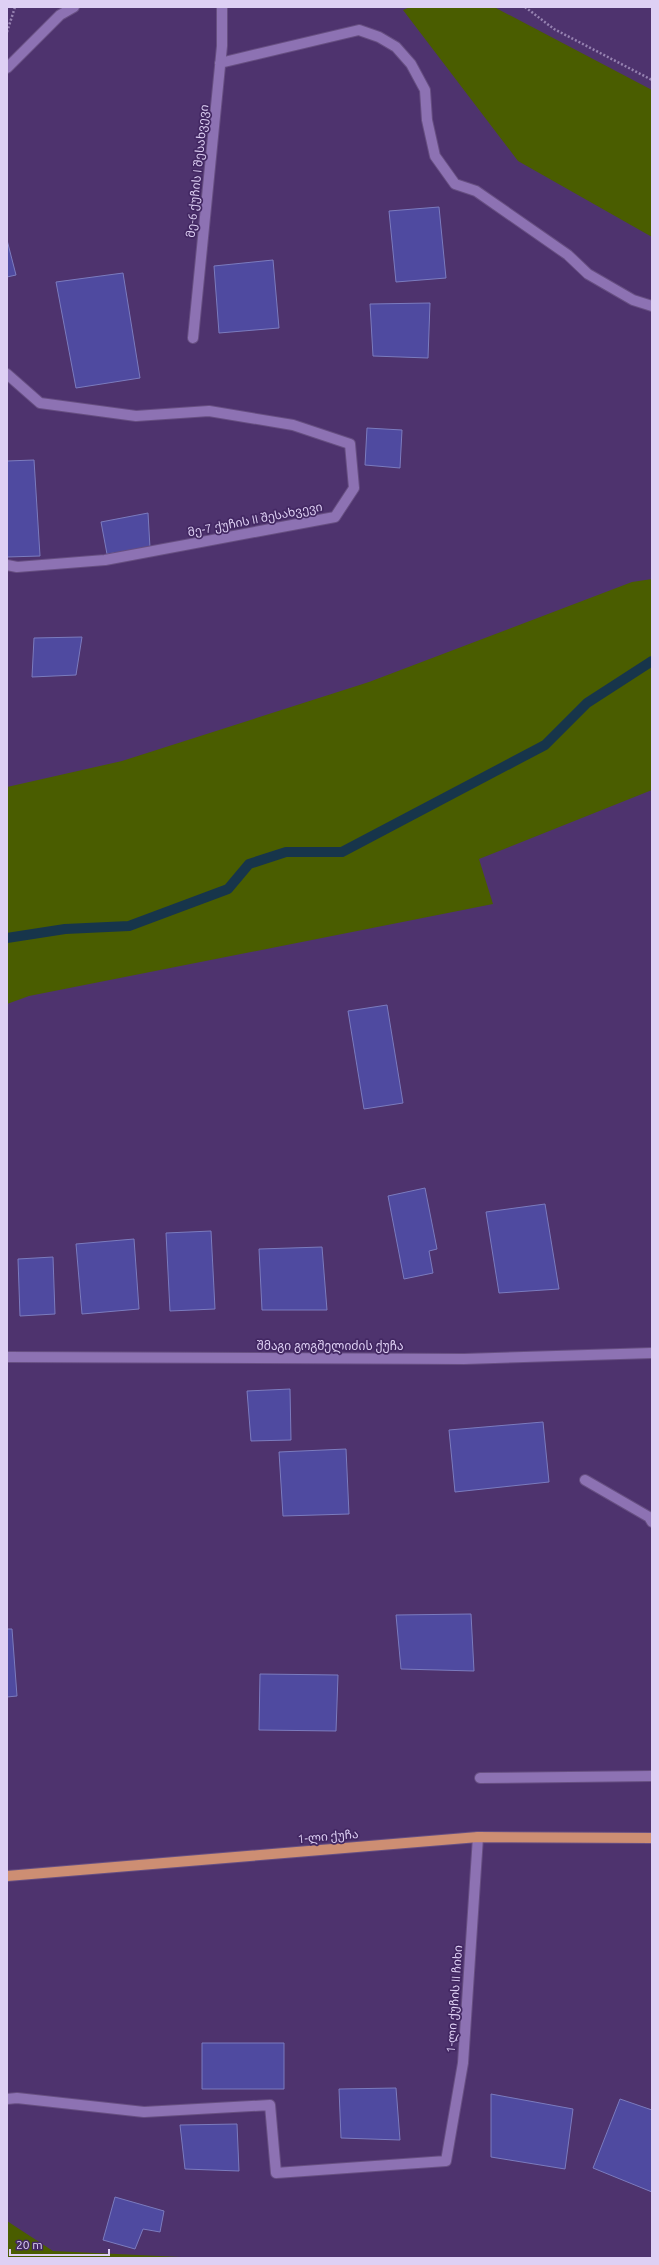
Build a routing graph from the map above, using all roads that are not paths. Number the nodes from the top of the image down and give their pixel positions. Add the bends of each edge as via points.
1 (74, 7) edge
2 (222, 7) edge
3 (220, 64) junction
4 (7, 68) edge
5 (652, 306) edge
6 (193, 338) dead end
7 (7, 374) edge
8 (7, 565) edge
9 (652, 1353) edge
10 (7, 1357) edge
11 (585, 1480) dead end
12 (652, 1522) edge
13 (652, 1776) edge
14 (480, 1778) dead end
15 (478, 1837) junction
16 (652, 1838) edge
17 (7, 1876) edge
18 (7, 2099) edge

1 - 4 street via 60,15
2 - 3 street, მე-6 ქუჩის I შესახვევი
3 - 5 street via 359,30 380,37 396,47 411,64 425,90 427,120 435,156 455,184 476,191 568,255 588,274 633,300
3 - 6 street, მე-6 ქუჩის I შესახვევი
7 - 8 street, მე-7 ქუჩის II შესახვევი via 40,403 136,416 209,411 293,425 350,444 354,488 335,516 105,560 17,567
9 - 10 street, შმაგი გოგშელიძის ქუჩა via 464,1359
11 - 12 street via 649,1517
13 - 14 street
15 - 16 main road, 1-ლი ქუჩა
15 - 17 main road, 1-ლი ქუჩა
15 - 18 street, 1-ლი ქუჩის II ჩიხი via 463,2063 446,2161 276,2173 270,2105 144,2112

